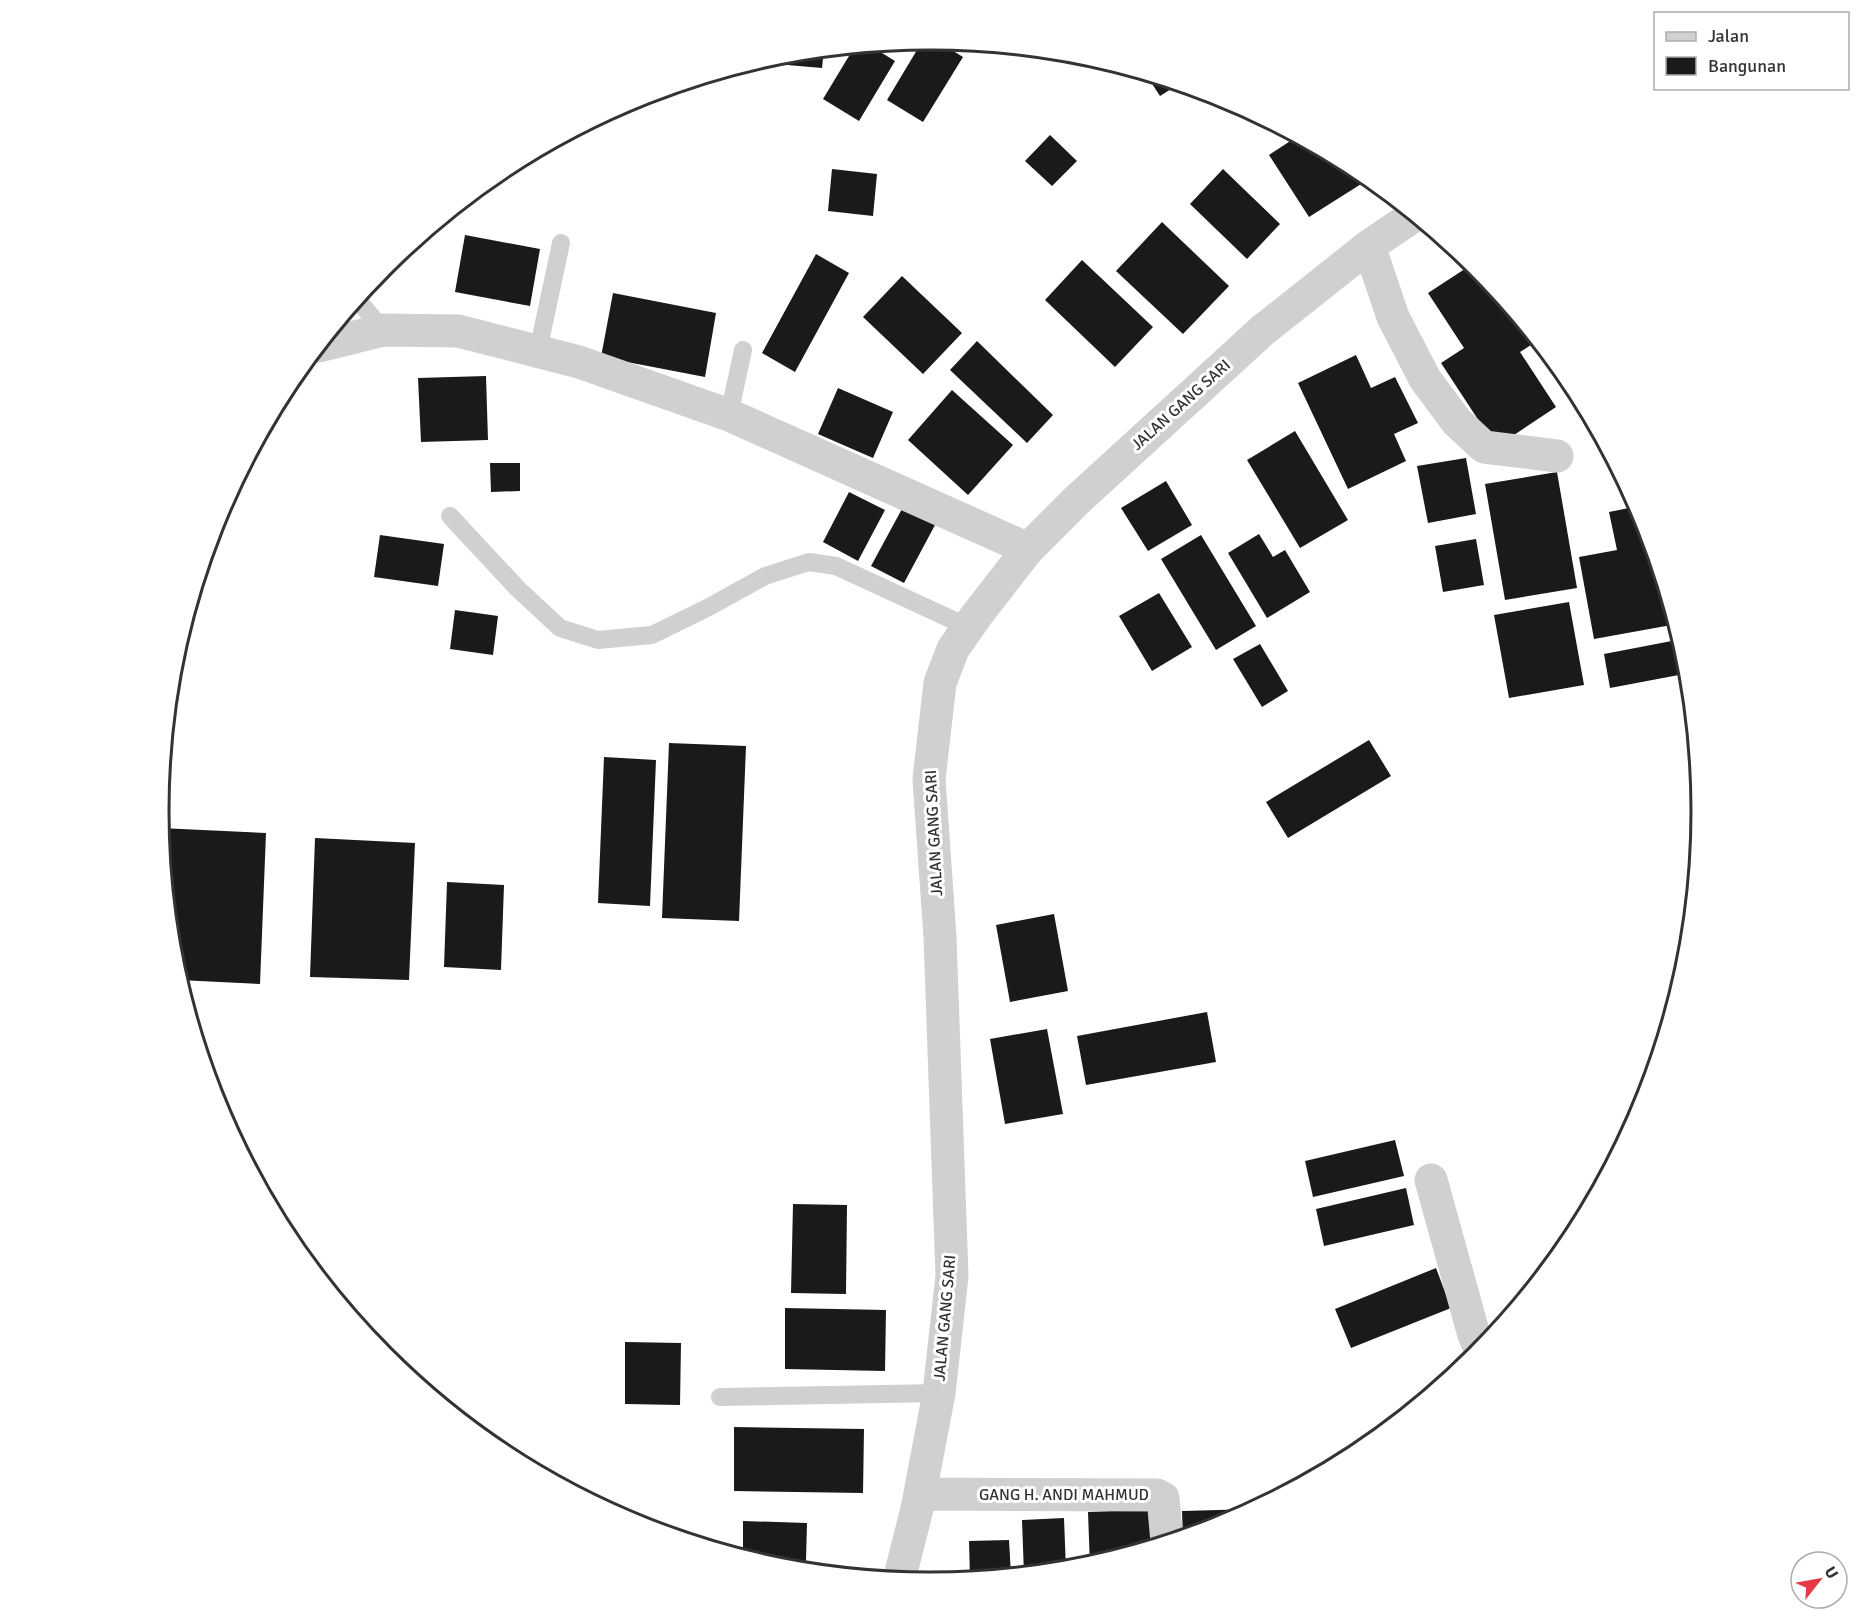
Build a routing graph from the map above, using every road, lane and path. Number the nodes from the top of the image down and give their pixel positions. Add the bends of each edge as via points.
1 (1409, 219) edge
2 (561, 243) dead end
3 (1369, 246) junction
4 (362, 305) edge
5 (383, 330) junction
6 (329, 344) edge
7 (743, 350) dead end
8 (538, 351) junction
9 (729, 415) junction
10 (1557, 456) dead end
11 (450, 516) dead end
12 (1028, 549) junction
13 (968, 627) junction
14 (1431, 1180) dead end
15 (1477, 1341) edge
16 (939, 1393) junction
17 (720, 1397) dead end
18 (920, 1494) junction
19 (1167, 1535) edge
20 (902, 1571) edge

1 - 3 street, JALAN GANG SARI
2 - 8 lane
3 - 10 street via 1393,317 1425,379 1457,422 1484,447
3 - 12 street, JALAN GANG SARI via 1263,330
4 - 5 lane
5 - 6 street
5 - 8 street via 458,331
7 - 9 lane
8 - 9 street
9 - 12 street
11 - 13 lane via 518,590 560,628 598,640 652,635 765,576 809,562 836,566
12 - 13 street, JALAN GANG SARI
13 - 16 street, JALAN GANG SARI via 953,649 940,683 929,779 940,937 952,1275
14 - 15 street
16 - 17 lane
16 - 18 street, JALAN GANG SARI
18 - 19 street, GANG H. ANDI MAHMUD via 1157,1495 1165,1504
18 - 20 street, JALAN GANG SARI

